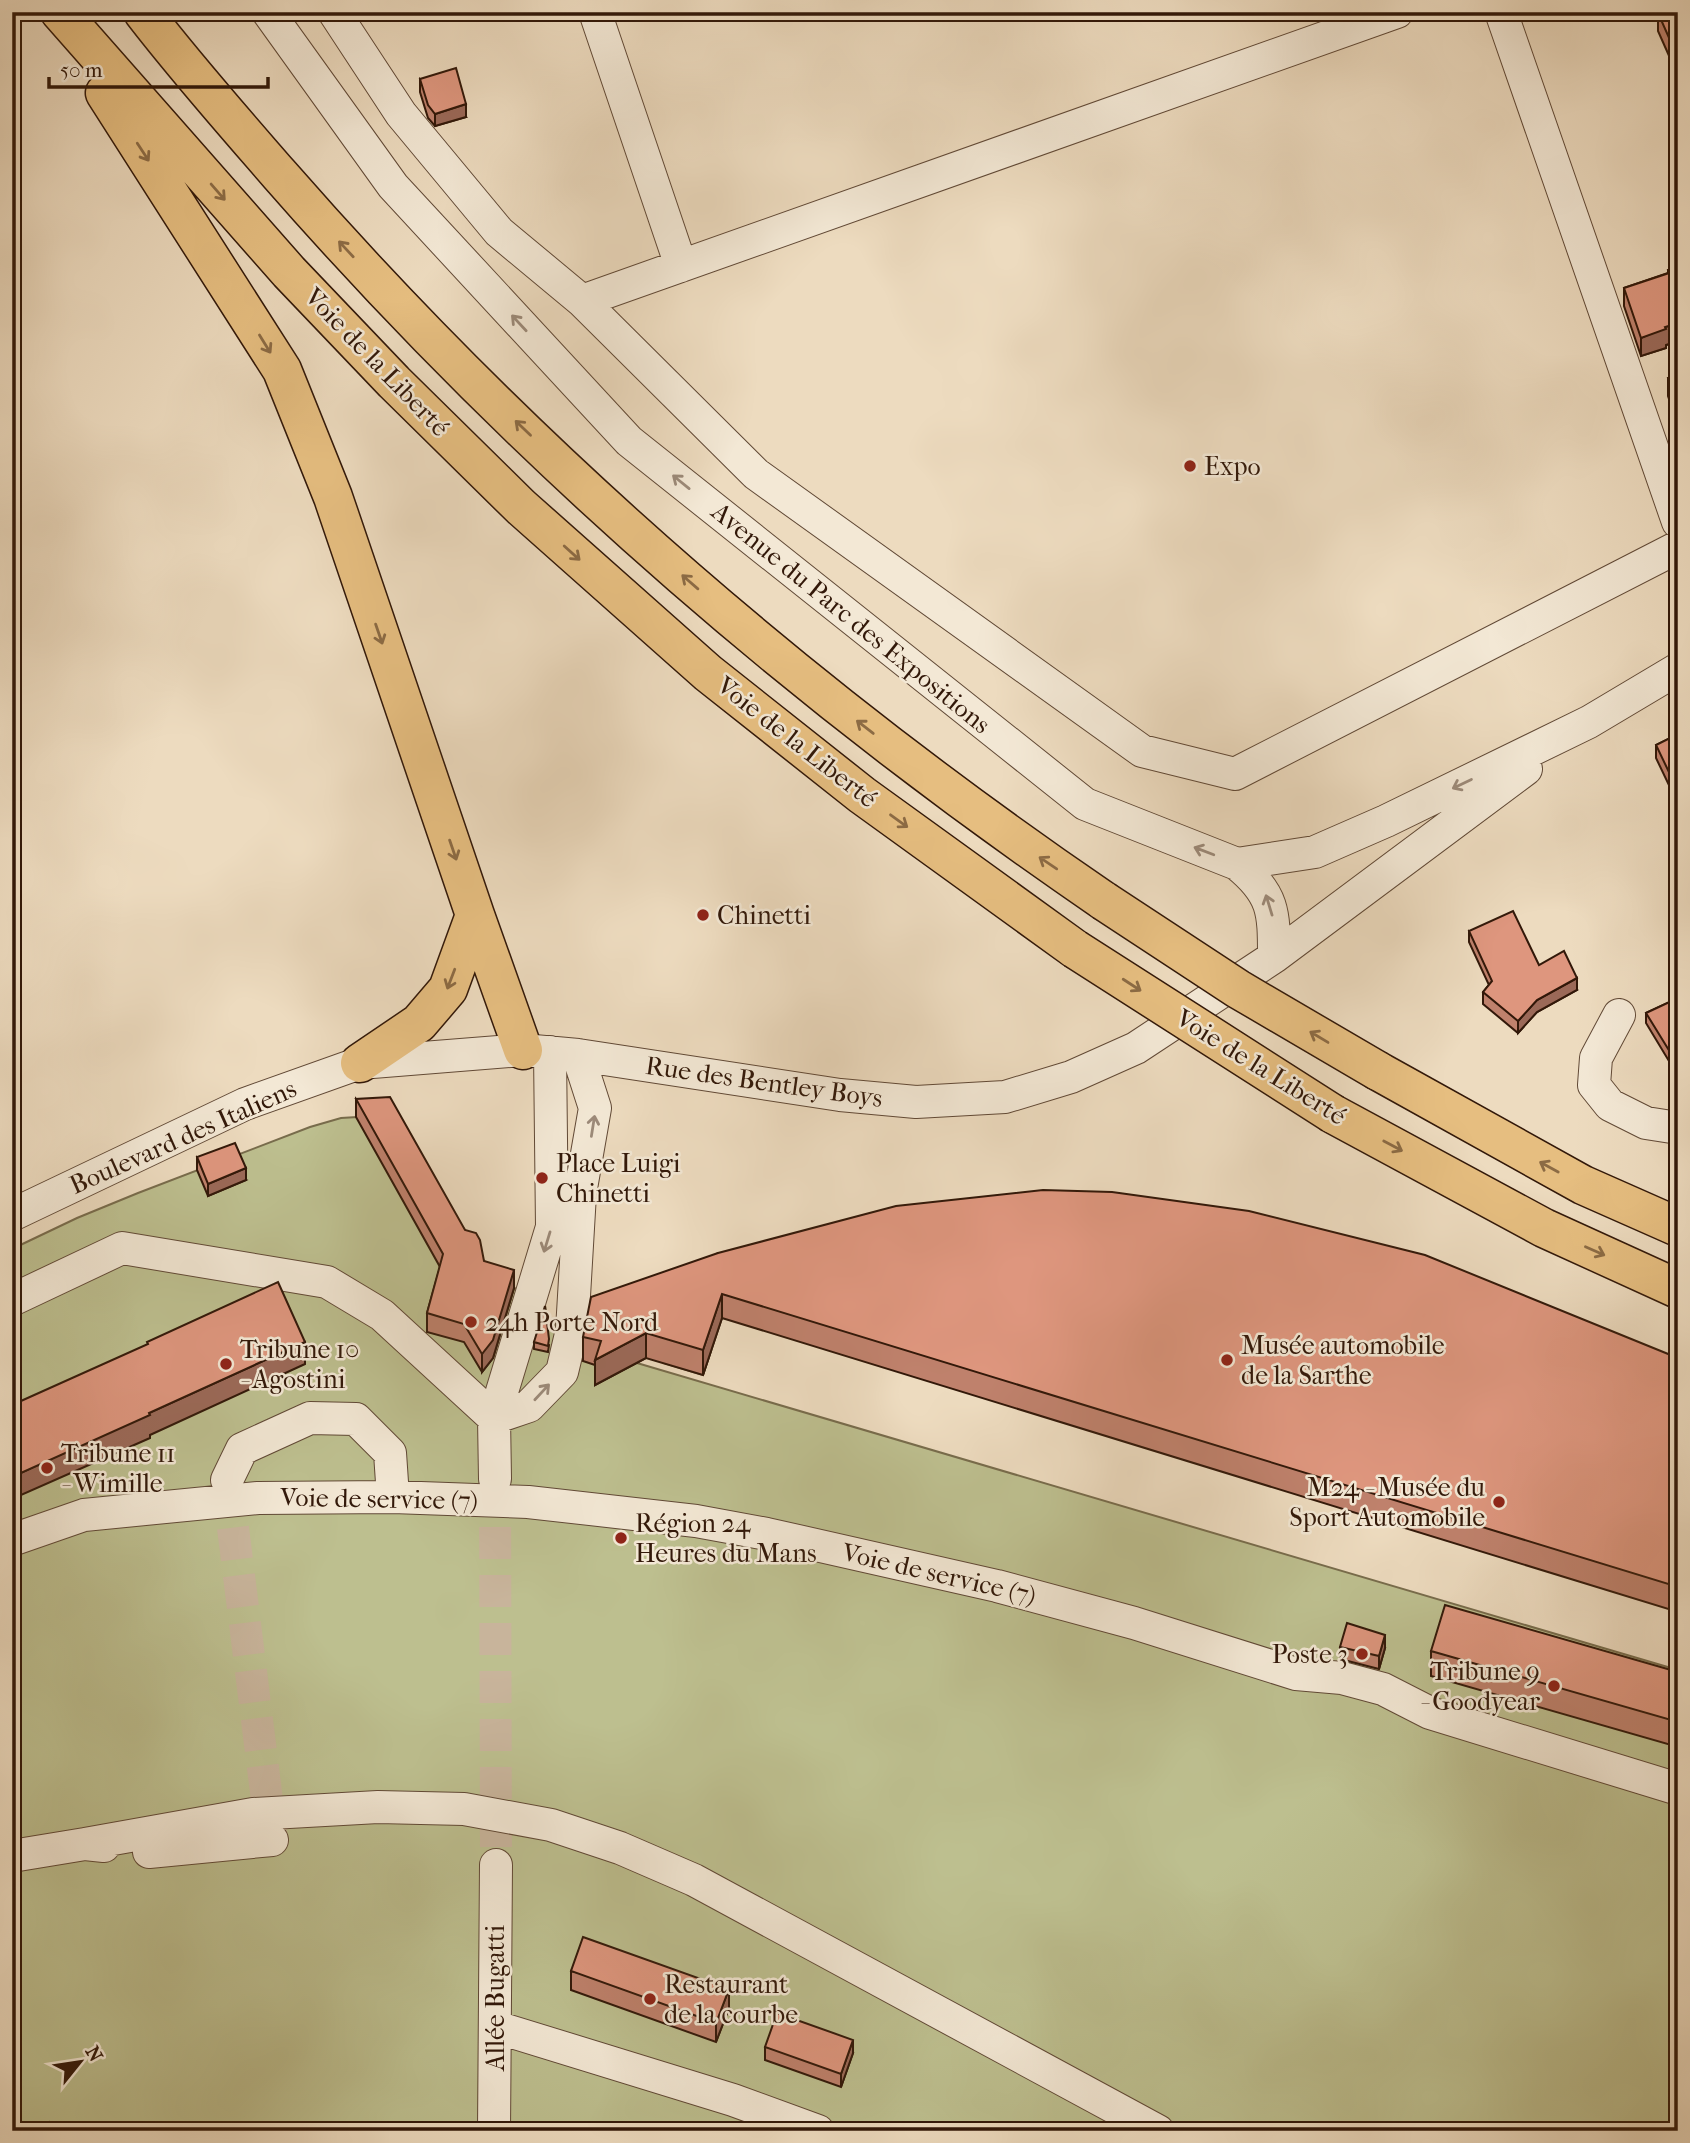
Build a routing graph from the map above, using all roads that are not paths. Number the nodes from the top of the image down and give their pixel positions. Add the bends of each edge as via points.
1 (53, 12) edge
2 (60, 12) edge
3 (143, 12) edge
4 (268, 12) edge
5 (334, 12) edge
6 (595, 12) edge
7 (1397, 12) edge
8 (1502, 12) edge
9 (681, 266) junction
10 (582, 301) junction
11 (1678, 522) edge
12 (1678, 547) edge
13 (1678, 669) edge
14 (1589, 722) junction
15 (1237, 863) junction
16 (475, 915) junction
17 (1274, 957) junction
18 (1619, 1015) dead end
19 (550, 1052) junction
20 (360, 1063) junction
21 (1678, 1128) edge
22 (12, 1215) edge
23 (1678, 1227) edge
24 (1678, 1289) edge
25 (12, 1300) edge
26 (494, 1418) junction
27 (495, 1479) tunnel mouth
28 (227, 1480) tunnel mouth
29 (393, 1497) junction
30 (12, 1540) edge
31 (1678, 1789) edge
32 (272, 1840) dead end
33 (85, 1844) junction
34 (12, 1856) edge
35 (496, 1865) tunnel mouth
36 (496, 2027) junction
37 (491, 2129) edge
38 (818, 2131) edge
39 (1158, 2131) edge

1 -> 16 highway via 282,370 333,497
2 -> 24 highway, Voie de la Liberté, bridge via 289,272 521,507 708,673 862,795 1075,948 1333,1114 1544,1228
23 -> 3 highway, Voie de la Liberté, bridge via 1583,1185 1238,989 930,779 622,523 486,394 366,270
15 -> 4 street, Avenue du Parc des Expositions via 1085,804 629,441 393,186
5 - 10 street via 401,114 499,232
6 - 9 street
7 - 9 street
8 - 11 street
9 - 10 street
10 - 12 street via 756,474 1142,751 1235,774
13 - 14 street
14 -> 15 street, Avenue du Parc des Expositions via 1315,852
14 - 17 street, Rue des Bentley Boys
17 -> 15 street via 1269,899 1256,879
16 - 19 highway
16 -> 20 highway via 448,989 419,1023
17 - 19 street, Rue des Bentley Boys via 1136,1048 1071,1077 1005,1097 916,1102 839,1096
18 - 21 street via 1596,1058 1594,1085 1609,1105 1646,1123
19 - 20 street, Boulevard des Italiens
19 -> 26 street via 552,1227
26 -> 19 street via 529,1406 562,1372 572,1330 580,1194 595,1108
20 - 22 street, Boulevard des Italiens via 245,1104
25 - 26 street via 122,1248 327,1282 382,1315
26 - 27 street
28 - 29 street via 242,1450 310,1418 356,1419 390,1453
29 - 30 street, Voie de service (7) via 258,1498 84,1515
29 - 31 street, Voie de service (7) via 528,1502 696,1521 983,1583 1134,1623 1296,1674 1342,1678 1383,1689 1430,1713
32 - 33 street via 150,1852
33 - 34 street
33 - 39 street via 253,1814 379,1807 464,1809 551,1825 620,1848 694,1881
35 - 36 street, Allée Bugatti
36 - 37 street, Allée Bugatti
36 - 38 street

